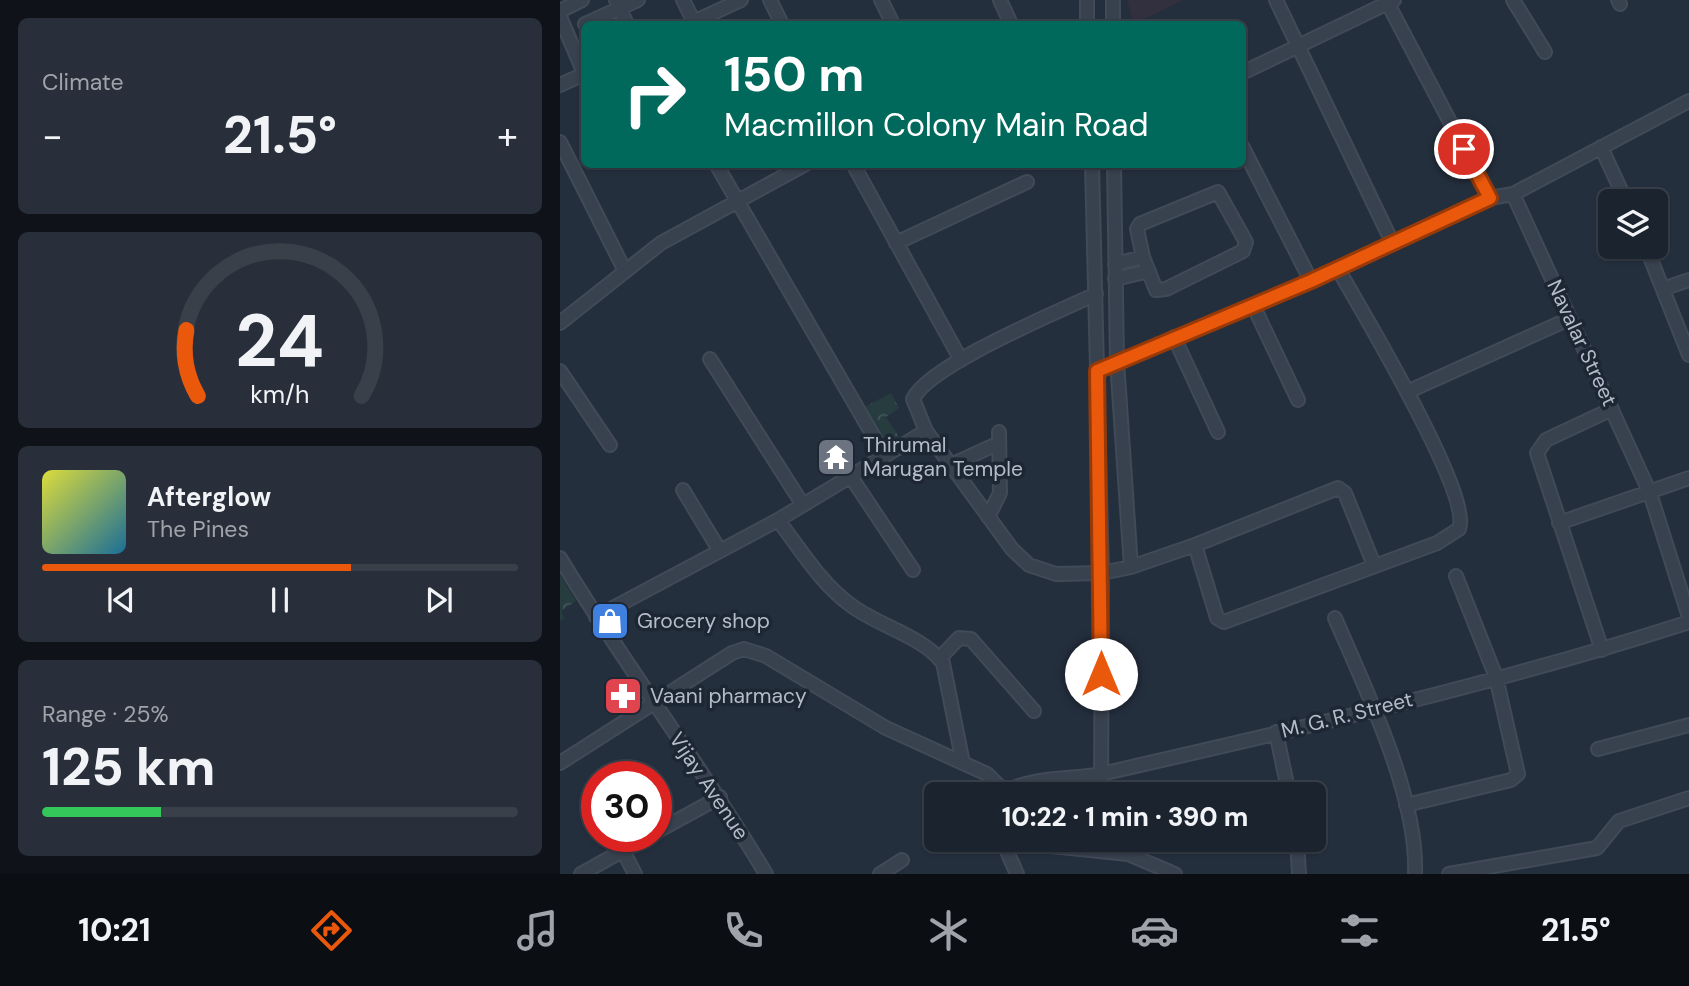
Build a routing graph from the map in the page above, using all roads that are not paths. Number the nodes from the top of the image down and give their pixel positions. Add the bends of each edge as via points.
1 (582, 0) edge
2 (638, 0) edge
3 (683, 0) edge
4 (741, 0) edge
5 (770, 0) edge
6 (881, 0) edge
7 (1000, 0) edge
8 (1087, 0) edge
9 (1113, 0) edge
10 (1276, 0) edge
11 (1513, 0) edge
12 (1389, 1) edge
13 (618, 4) edge
14 (560, 11) edge
15 (560, 17) edge
16 (591, 21) edge
17 (626, 21) edge
18 (690, 21) edge
19 (695, 21) edge
20 (780, 21) edge
21 (892, 21) edge
22 (1010, 21) edge
23 (1087, 21) edge
24 (1113, 21) edge
25 (581, 27) edge
26 (564, 34) edge
27 (1298, 44) junction
28 (1545, 52) dead end
29 (581, 67) edge
30 (1246, 71) edge
31 (581, 74) edge
32 (560, 85) edge
33 (1689, 101) edge
34 (560, 142) edge
35 (1601, 146) junction
36 (1246, 154) edge
37 (718, 168) edge
38 (800, 168) edge
39 (855, 168) edge
40 (1093, 168) edge
41 (1114, 168) edge
42 (1027, 182) dead end
43 (1621, 189) edge
44 (1513, 194) junction
45 (1490, 198) junction
46 (737, 202) junction
47 (1392, 242) junction
48 (897, 243) junction
49 (1143, 257) junction
50 (1652, 259) edge
51 (1115, 264) junction
52 (1338, 269) junction
53 (625, 271) junction
54 (1149, 271) junction
55 (1115, 279) junction
56 (1689, 280) edge
57 (1311, 281) junction
58 (1665, 288) junction
59 (1096, 294) junction
60 (1253, 305) junction
61 (1569, 318) junction
62 (560, 323) edge
63 (1174, 337) junction
64 (1689, 355) edge
65 (710, 359) dead end
66 (961, 360) junction
67 (1117, 361) junction
68 (560, 371) edge
69 (1097, 371) junction
70 (1407, 392) junction
71 (1298, 400) dead end
72 (1612, 409) junction
73 (926, 431) junction
74 (1218, 432) dead end
75 (610, 445) dead end
76 (886, 456) junction
77 (951, 465) junction
78 (851, 477) junction
79 (1689, 478) edge
80 (683, 490) dead end
81 (1650, 493) junction
82 (803, 505) junction
83 (988, 517) junction
84 (778, 520) junction
85 (1559, 523) junction
86 (1195, 545) junction
87 (720, 551) junction
88 (560, 558) edge
89 (1374, 565) junction
90 (1131, 567) junction
91 (913, 570) dead end
92 (1102, 573) junction
93 (1456, 576) dead end
94 (596, 617) junction
95 (1335, 618) dead end
96 (1689, 619) edge
97 (1602, 650) junction
98 (939, 659) junction
99 (1496, 677) junction
100 (652, 702) junction
101 (1373, 708) junction
102 (1034, 711) dead end
103 (1689, 725) edge
104 (1276, 733) junction
105 (1598, 749) dead end
106 (560, 763) edge
107 (963, 764) junction
108 (1101, 774) junction
109 (994, 782) edge
110 (1050, 782) edge
111 (1101, 782) edge
112 (1286, 782) edge
113 (720, 797) junction
114 (1689, 798) edge
115 (1406, 805) junction
116 (672, 823) edge
117 (621, 852) edge
118 (624, 852) edge
119 (1007, 852) edge
120 (1121, 852) edge
121 (1298, 852) edge
122 (902, 860) dead end
123 (581, 874) edge
124 (635, 874) edge
125 (766, 874) edge
126 (880, 874) edge
127 (1017, 874) edge
128 (1175, 874) edge
129 (1299, 874) edge
130 (1415, 874) edge
131 (1449, 874) edge

1 - 14 street
2 - 13 street
3 - 18 street
4 - 19 street
5 - 20 street
6 - 21 street
7 - 22 street
8 - 23 street
9 - 24 street
10 - 27 street
11 - 28 street
12 - 27 street
12 - 45 street
13 - 16 street
13 - 17 street
15 - 26 street
25 - 26 street
26 - 29 street
27 - 30 street
27 - 47 street
31 - 32 street
33 - 35 street
34 - 53 street
35 - 43 street
35 - 44 street
36 - 57 street
37 - 46 street
38 - 46 street
39 - 48 street
40 - 59 street
41 - 51 street
42 - 48 street
44 - 45 street
44 - 61 street, Navalar Street
45 - 47 street
46 - 53 street via 661,243
46 - 76 street
47 - 52 street
48 - 66 street
49 - 51 street
49 - 54 street
49 - 54 street via 1140,224 1218,192 1246,242 1234,258 1166,289 1156,290
50 - 58 street
51 - 55 street
52 - 57 street
52 - 70 street
53 - 62 street
54 - 55 street
55 - 67 street
56 - 58 street
57 - 60 street
58 - 64 street
59 - 66 street
59 - 69 street
60 - 63 street
60 - 71 street
61 - 70 street
61 - 72 street, Navalar Street
63 - 67 street
63 - 74 street
65 - 82 street
66 - 73 street via 918,388 913,399
67 - 69 street
67 - 90 street
68 - 75 street
69 - 92 street
70 - 89 street via 1440,456 1461,524 1437,543
72 - 81 street, Navalar Street
72 - 85 street via 1539,447 1538,461
73 - 76 street
73 - 77 street
76 - 78 street
77 - 83 street
77 - 83 street via 999,438 1000,494
78 - 82 street
78 - 91 street
79 - 81 street
80 - 87 street
81 - 85 street
81 - 96 street, Navalar Street
82 - 84 street
83 - 92 street via 1029,565 1056,574
84 - 87 street
84 - 98 street via 832,591
85 - 97 street
86 - 89 street via 1338,488 1345,493
86 - 89 street via 1217,618 1224,622
86 - 90 street
87 - 94 street
88 - 94 street, Vijay Avenue
90 - 92 street
92 - 108 street
93 - 99 street
94 - 100 street, Vijay Avenue
95 - 101 street
96 - 97 street, M. G. R. Street
97 - 99 street, M. G. R. Street
98 - 102 street via 959,638 971,639
98 - 107 street via 946,670
99 - 101 street, M. G. R. Street
99 - 115 street via 1518,774 1511,780
100 - 106 street
100 - 107 street via 732,653 755,651 886,728
100 - 113 street, Vijay Avenue
101 - 104 street, M. G. R. Street
101 - 115 street
103 - 105 street
104 - 108 street, M. G. R. Street
104 - 112 street
107 - 109 street
108 - 110 street, M. G. R. Street
108 - 111 street
113 - 116 street
113 - 125 street, Vijay Avenue
114 - 131 street via 1619,821 1597,848
115 - 130 street
117 - 123 street
118 - 124 street
119 - 127 street
120 - 128 street
121 - 129 street
122 - 126 street

